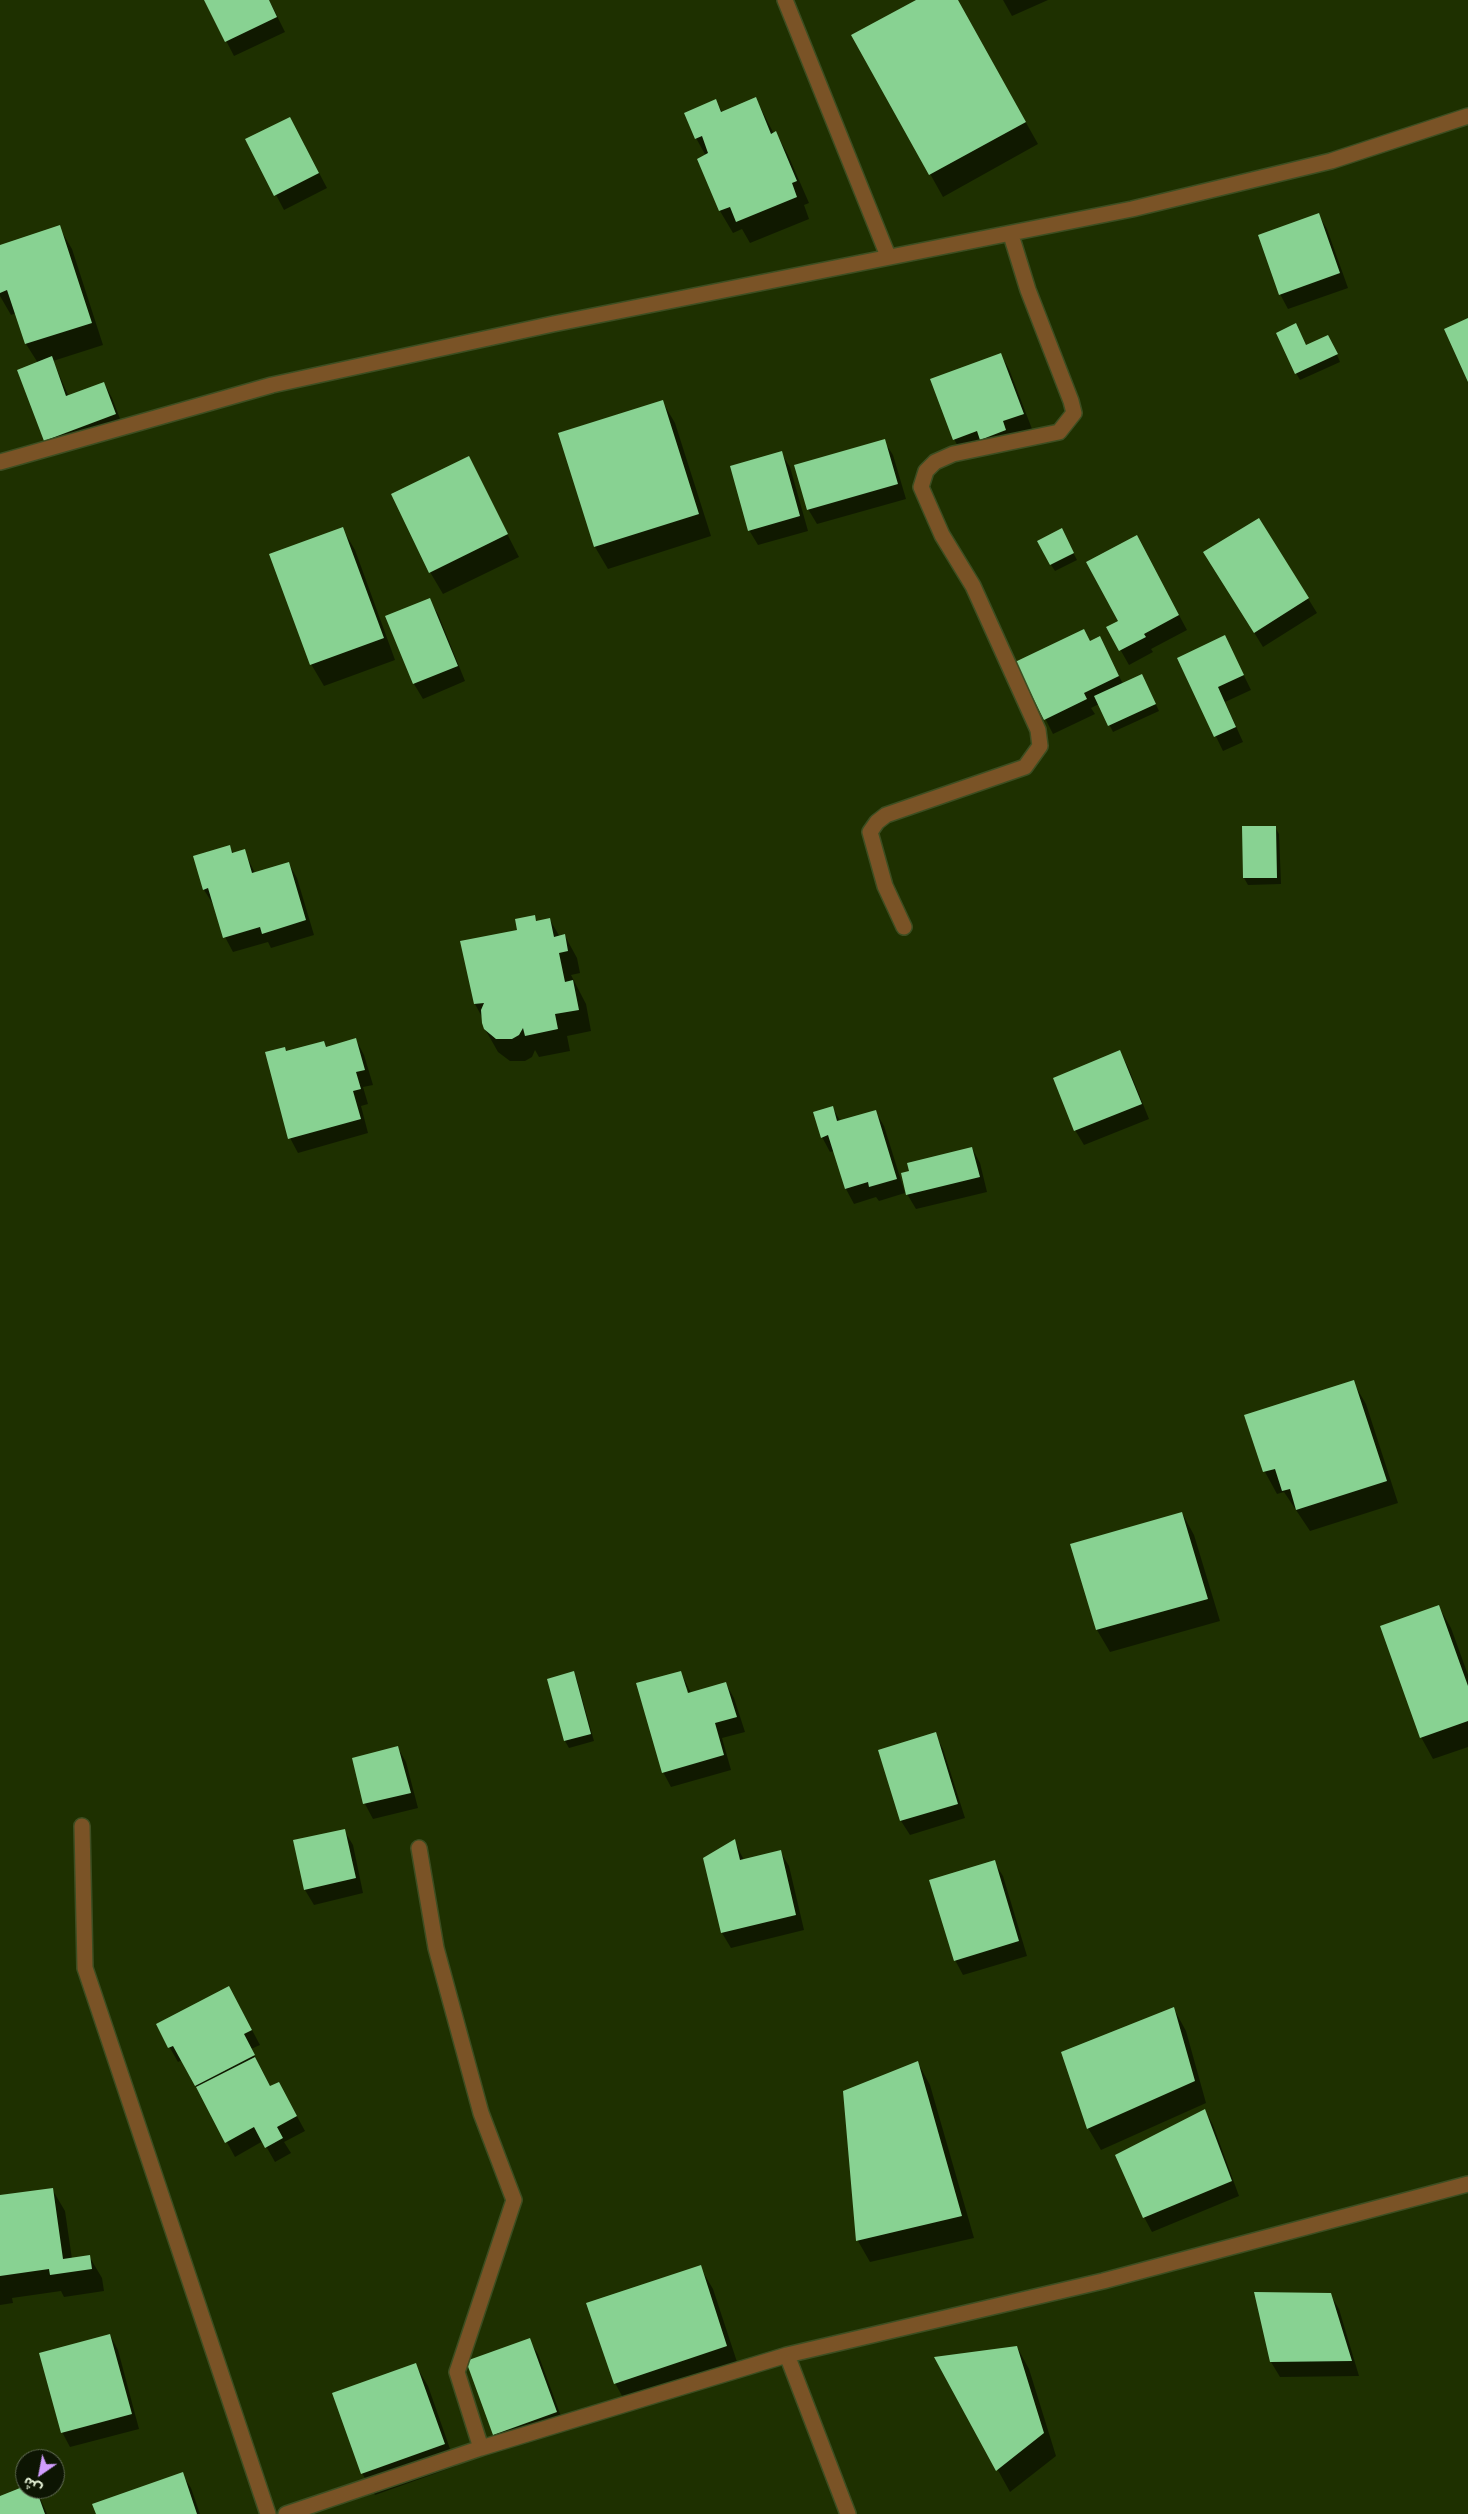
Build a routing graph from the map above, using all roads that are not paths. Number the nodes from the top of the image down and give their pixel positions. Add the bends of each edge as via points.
1 (785, 0) edge
2 (1468, 116) edge
3 (1011, 235) junction
4 (888, 256) junction
5 (0, 462) edge
6 (904, 927) dead end
7 (82, 1826) dead end
8 (419, 1848) dead end
9 (1468, 2184) edge
10 (787, 2355) junction
11 (481, 2448) junction
12 (268, 2514) edge
13 (286, 2514) edge
14 (848, 2514) edge

1 - 4 street
2 - 3 street via 1331,161 1132,210
3 - 4 street
3 - 6 street via 1074,413 1059,432 953,454 935,462 926,472 921,488 942,535 973,586 1038,730 1040,746 1025,766 895,812 877,822 870,832 885,886
4 - 5 street via 272,385
7 - 12 street via 85,1968
8 - 11 street via 443,1976 481,2113 514,2200 456,2372
9 - 10 street via 1103,2281
10 - 11 street
10 - 14 street
11 - 13 street

